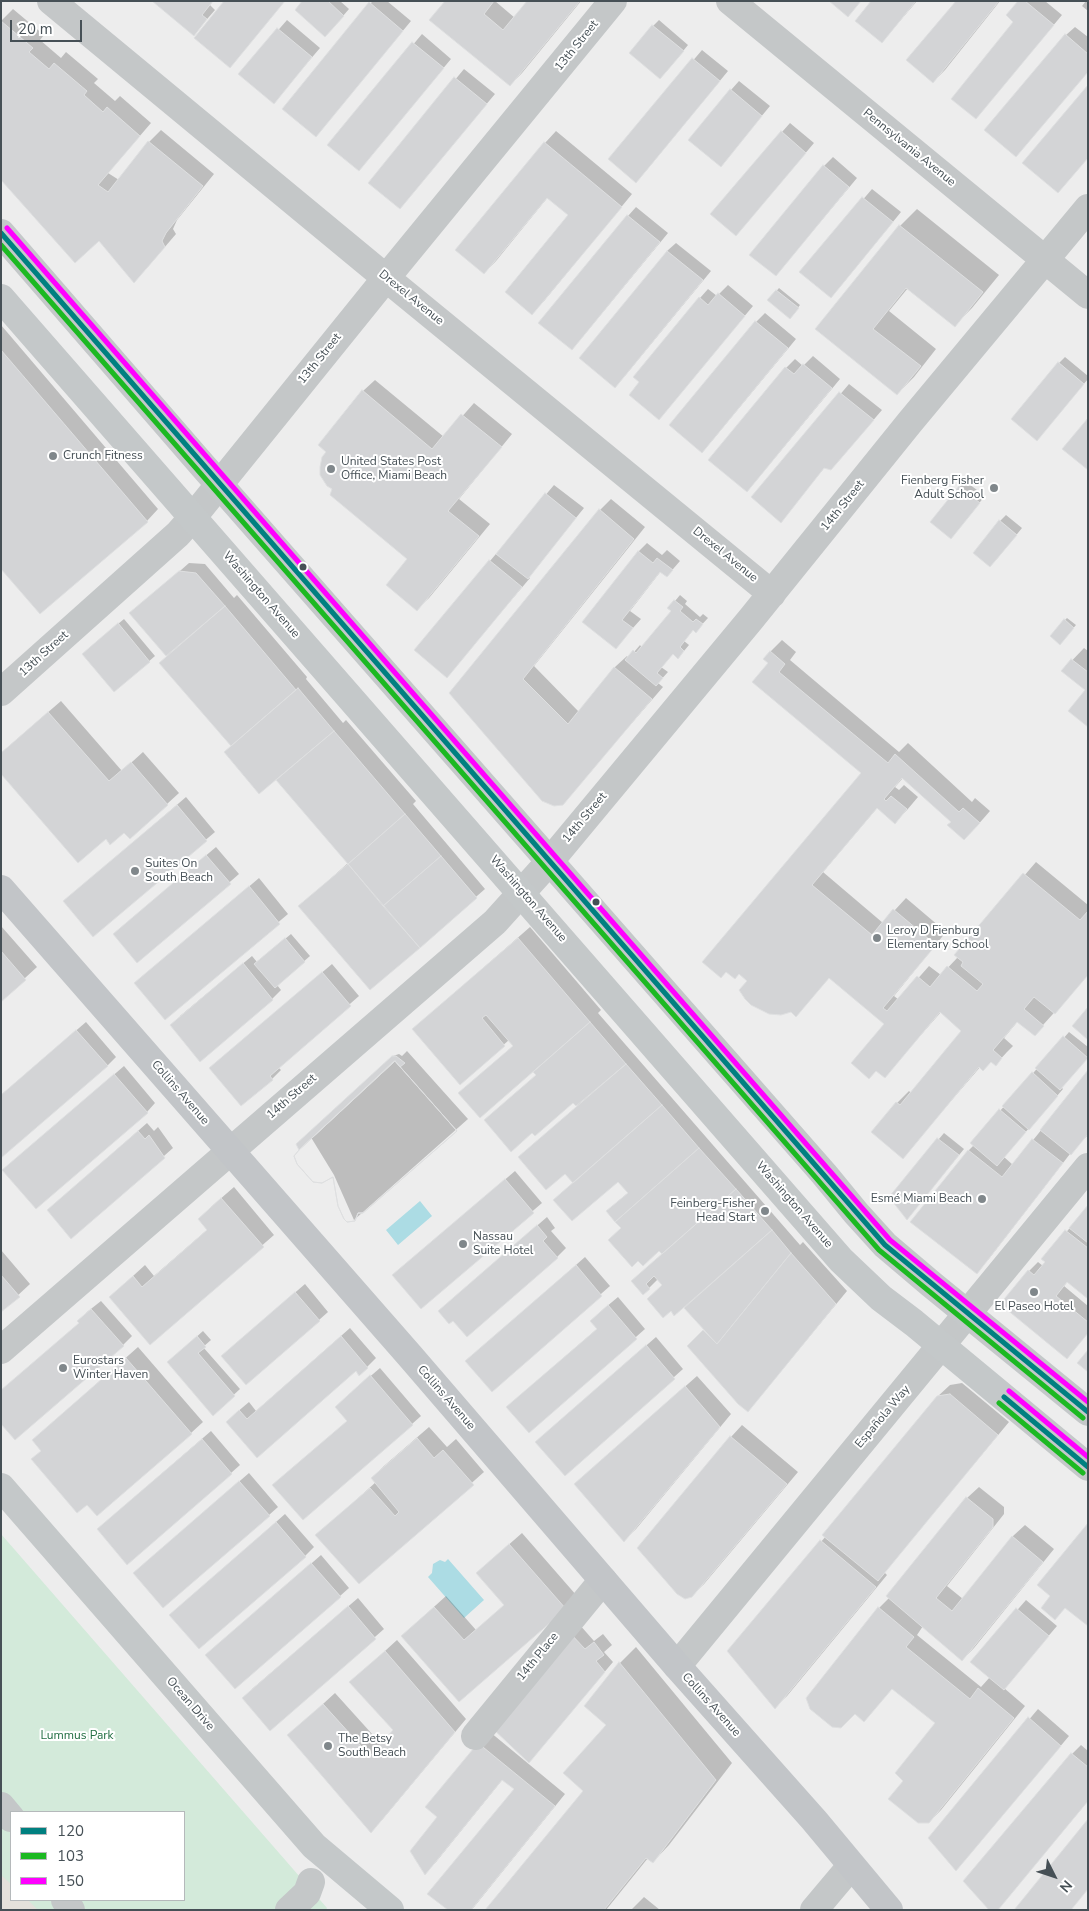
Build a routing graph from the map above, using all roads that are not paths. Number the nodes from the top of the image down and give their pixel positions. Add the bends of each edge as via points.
1 (51, 1) edge
2 (613, 1) edge
3 (730, 1) edge
4 (1088, 208) edge
5 (1, 233) edge
6 (1044, 260) junction
7 (386, 278) junction
8 (1088, 295) edge
9 (1, 298) edge
10 (220, 484) junction
11 (193, 517) junction
12 (772, 594) junction
13 (1, 692) edge
14 (550, 861) junction
15 (1, 889) edge
16 (522, 893) junction
17 (230, 1151) junction
18 (1088, 1167) edge
19 (968, 1313) junction
20 (942, 1346) junction
21 (1, 1350) edge
22 (1088, 1412) edge
23 (1088, 1467) edge
24 (1, 1487) edge
25 (603, 1580) junction
26 (677, 1666) junction
27 (474, 1736) dead end
28 (1, 1806) edge
29 (10, 1817) edge
30 (851, 1866) junction
31 (311, 1882) dead end
32 (289, 1910) edge
33 (390, 1910) edge
34 (814, 1910) edge
35 (889, 1910) edge

1 - 7 street, Drexel Avenue
2 - 7 street, 13th Street
3 - 6 street, Pennsylvania Avenue
4 - 6 street, 14th Street
5 - 10 main road
6 - 8 street, Pennsylvania Avenue
6 - 12 street, 14th Street
7 - 10 street, 13th Street
7 - 12 street, Drexel Avenue
9 - 11 main road, Washington Avenue
10 - 11 street, 13th Street
10 - 14 main road
11 - 13 street, 13th Street
11 - 16 main road, Washington Avenue
12 - 14 street, 14th Street
14 - 16 street, 14th Street
14 - 19 main road via 856,1213 886,1245
15 - 17 main road, Collins Avenue
16 - 17 street, 14th Street via 495,922
16 - 20 main road, Washington Avenue via 841,1260
17 - 21 street, 14th Street
17 - 25 main road, Collins Avenue
18 - 19 street, Española Way
19 - 20 street, Española Way
19 - 22 main road
20 - 23 main road, Washington Avenue
20 - 26 street, Española Way
24 - 33 main road, Ocean Drive via 314,1846
25 - 26 main road, Collins Avenue
25 - 27 street, 14th Place
26 - 30 main road, Collins Avenue
28 - 29 street
30 - 34 street
30 - 35 main road, Collins Avenue
31 - 32 street via 307,1893

